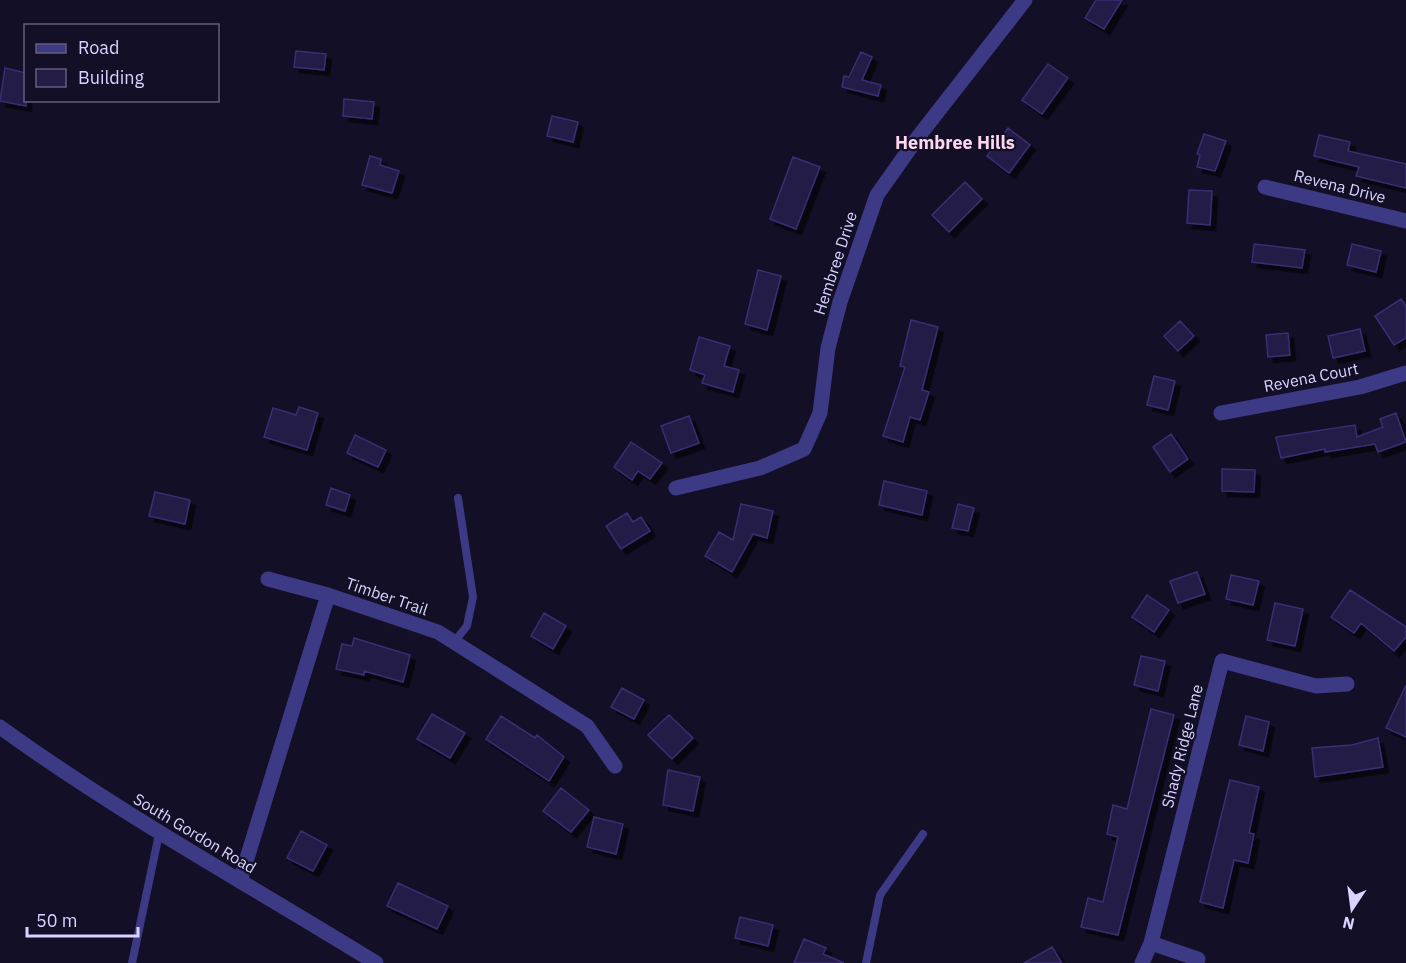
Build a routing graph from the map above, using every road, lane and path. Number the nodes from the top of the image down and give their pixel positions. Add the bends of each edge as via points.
1 (1025, 0) edge
2 (1265, 187) dead end
3 (1406, 221) edge
4 (1406, 373) edge
5 (1221, 413) dead end
6 (676, 488) dead end
7 (458, 498) dead end
8 (268, 579) dead end
9 (328, 595) junction
10 (454, 642) junction
11 (1347, 684) dead end
12 (0, 727) edge
13 (615, 766) dead end
14 (159, 834) junction
15 (923, 834) dead end
16 (240, 881) junction
17 (1151, 943) junction
18 (1198, 959) dead end
19 (132, 963) edge
20 (376, 963) edge
21 (866, 963) edge
22 (1142, 963) edge

1 - 6 street, Hembree Drive via 877,195 840,302 828,348 820,413 804,449 760,468
2 - 3 street, Revena Drive
4 - 5 street, Revena Court via 1360,387
7 - 10 lane via 473,597 467,626
8 - 9 street
9 - 10 street, Timber Trail via 438,632
9 - 16 street, Timber Trail
10 - 13 street, Timber Trail via 586,726
11 - 17 street, Shady Ridge Lane via 1316,686 1222,661
12 - 14 street, South Gordon Road via 70,778
14 - 16 street, South Gordon Road
14 - 19 lane
15 - 21 lane via 880,895
16 - 20 street, South Gordon Road
17 - 18 street
17 - 22 street, Shady Ridge Lane

